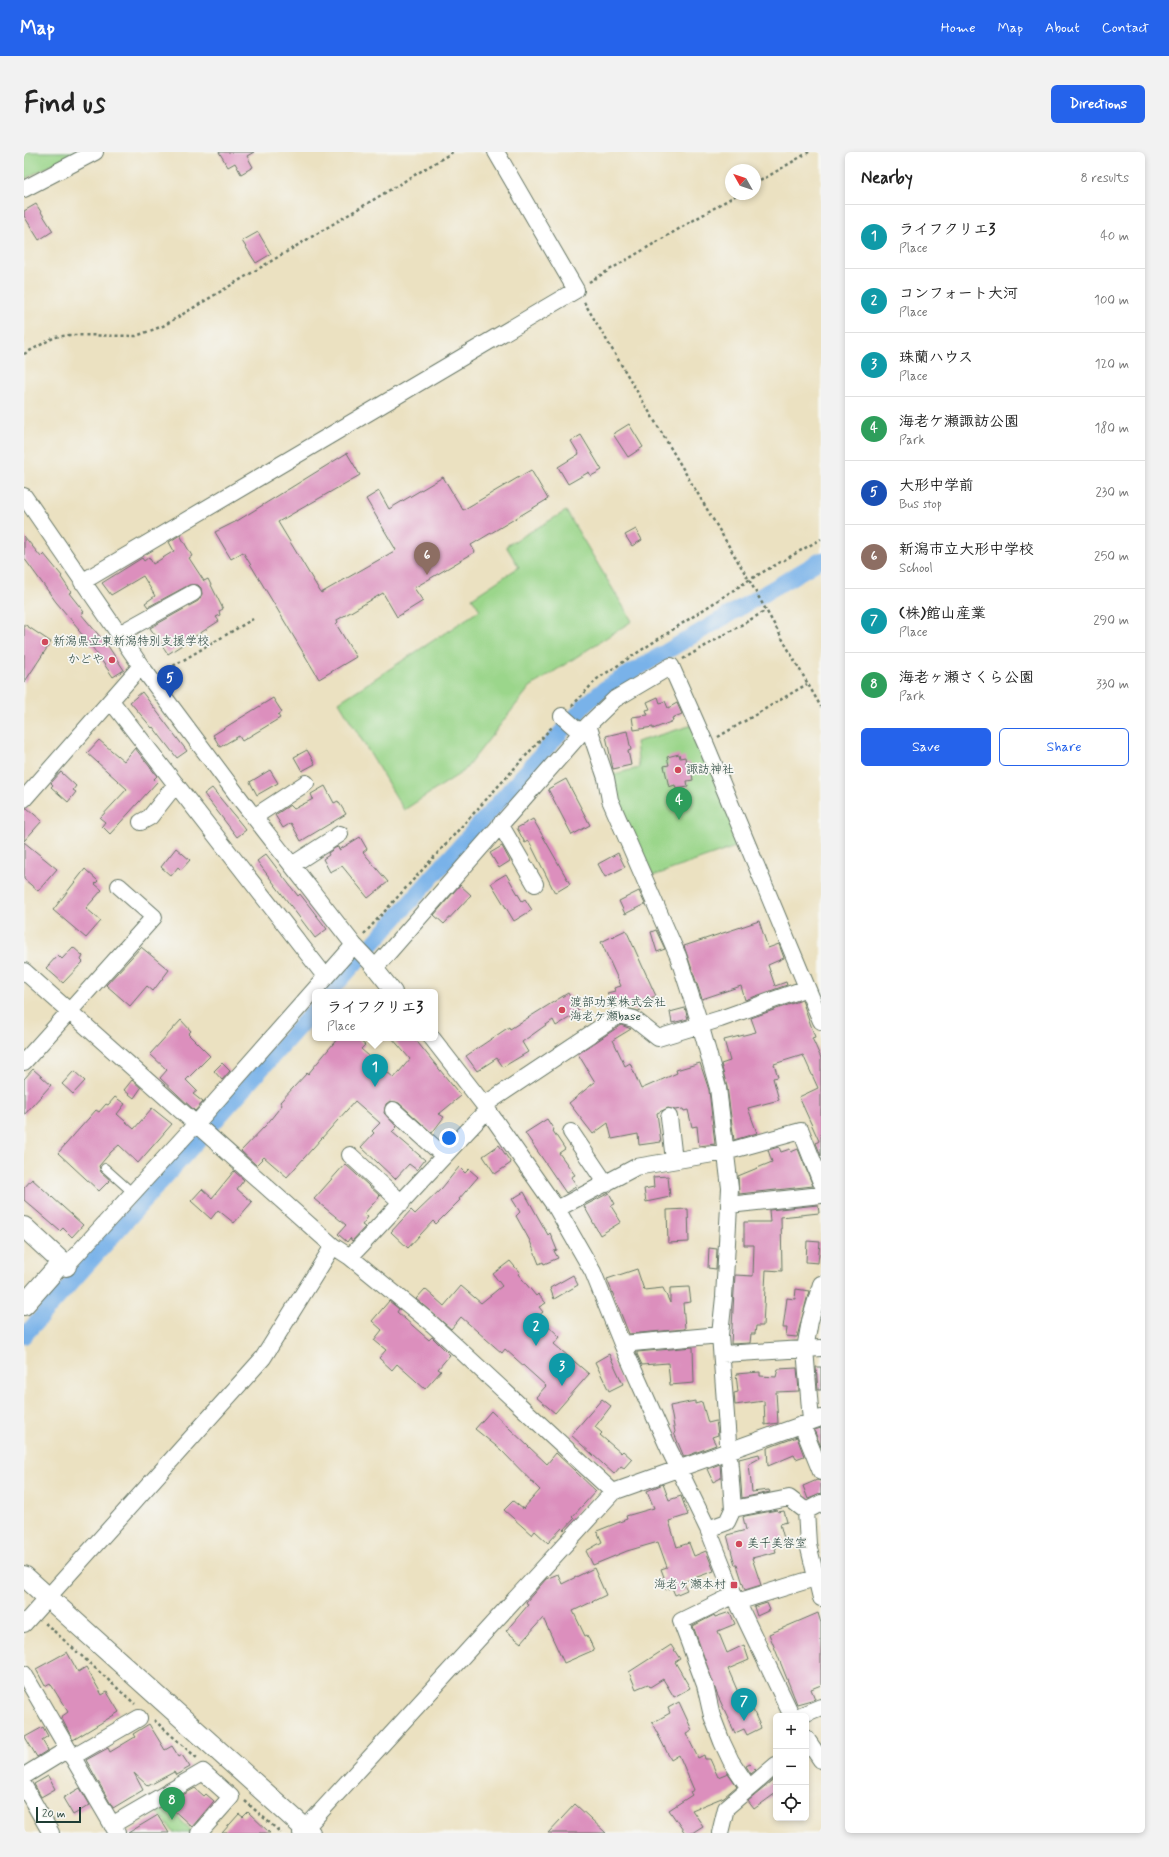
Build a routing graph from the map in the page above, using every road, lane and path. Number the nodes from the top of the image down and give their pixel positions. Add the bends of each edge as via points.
1 (95, 152) edge
2 (453, 152) edge
3 (496, 152) edge
4 (809, 152) edge
5 (761, 180) edge
6 (24, 190) edge
7 (728, 200) edge
8 (576, 290) junction
9 (24, 354) edge
10 (24, 496) edge
11 (821, 539) edge
12 (749, 580) junction
13 (82, 582) junction
14 (192, 593) dead end
15 (765, 611) junction
16 (253, 619) dead end
17 (119, 634) junction
18 (671, 666) junction
19 (146, 673) junction
20 (807, 684) junction
21 (111, 701) junction
22 (821, 707) edge
23 (562, 716) junction
24 (585, 729) junction
25 (706, 745) junction
26 (306, 783) dead end
27 (176, 784) junction
28 (24, 799) edge
29 (254, 817) junction
30 (141, 822) dead end
31 (500, 824) junction
32 (340, 834) dead end
33 (292, 865) junction
34 (535, 884) dead end
35 (119, 886) dead end
36 (356, 947) junction
37 (372, 965) junction
38 (24, 971) edge
39 (321, 971) dead end
40 (807, 988) junction
41 (318, 989) edge
42 (392, 989) edge
43 (312, 996) edge
44 (69, 1011) junction
45 (821, 1021) edge
46 (700, 1024) junction
47 (434, 1041) edge
48 (24, 1062) edge
49 (486, 1107) junction
50 (393, 1110) dead end
51 (669, 1117) dead end
52 (196, 1124) junction
53 (571, 1132) dead end
54 (725, 1152) junction
55 (350, 1155) dead end
56 (444, 1156) junction
57 (674, 1160) junction
58 (105, 1168) dead end
59 (821, 1182) edge
60 (606, 1184) junction
61 (133, 1193) junction
62 (821, 1196) edge
63 (402, 1203) junction
64 (729, 1205) junction
65 (557, 1209) junction
66 (24, 1227) edge
67 (333, 1246) junction
68 (350, 1257) junction
69 (64, 1264) junction
70 (821, 1284) edge
71 (24, 1305) edge
72 (720, 1336) junction
73 (622, 1344) junction
74 (813, 1349) edge
75 (722, 1354) junction
76 (811, 1422) edge
77 (728, 1451) junction
78 (679, 1468) junction
79 (821, 1472) edge
80 (613, 1492) junction
81 (821, 1503) edge
82 (733, 1509) junction
83 (806, 1511) junction
84 (708, 1529) junction
85 (24, 1576) edge
86 (815, 1578) junction
87 (48, 1597) junction
88 (736, 1598) junction
89 (821, 1598) edge
90 (24, 1624) edge
91 (24, 1674) edge
92 (29, 1696) edge
93 (821, 1707) edge
94 (791, 1713) edge
95 (806, 1713) edge
96 (139, 1718) dead end
97 (809, 1743) edge
98 (70, 1753) junction
99 (821, 1760) edge
100 (773, 1768) edge
101 (24, 1776) edge
102 (24, 1786) edge
103 (749, 1788) junction
104 (114, 1829) edge
105 (305, 1832) edge
106 (51, 1833) edge
107 (199, 1833) edge
108 (720, 1833) edge

1 - 6 street
2 - 9 path via 163,326 136,336 55,337
3 - 8 street
4 - 5 path
7 - 8 path
8 - 12 path
8 - 13 street
10 - 13 street
11 - 12 path
12 - 15 path
12 - 23 path via 597,679
13 - 17 street
14 - 17 street
15 - 18 path
15 - 20 path
16 - 19 path
17 - 19 street
18 - 24 street via 615,699
18 - 25 street
19 - 21 street
19 - 29 street
20 - 22 path
20 - 25 path
21 - 27 street
21 - 28 street
23 - 24 street
23 - 36 path
24 - 31 street
24 - 46 street via 606,778 610,800 678,956
25 - 40 street
26 - 29 street
27 - 30 street via 150,816
27 - 39 street
29 - 33 street
31 - 34 street
31 - 37 street
32 - 33 street
33 - 36 street
35 - 44 street via 154,917
36 - 37 street
36 - 41 street
37 - 42 street
38 - 44 street
40 - 45 street
40 - 46 street
43 - 52 street
44 - 48 street
44 - 52 street
46 - 49 street via 658,1038 634,1018 619,1015
46 - 54 street via 718,1088
47 - 49 street
49 - 56 street
49 - 65 street
50 - 56 street
51 - 57 street
52 - 61 street
52 - 67 street
53 - 60 street
54 - 57 street
54 - 59 street via 801,1130
54 - 64 street via 730,1188
55 - 63 street
56 - 63 street
57 - 60 street via 636,1167
58 - 61 lane
60 - 65 street
61 - 69 street
62 - 64 street
63 - 68 street
64 - 72 street
65 - 73 street via 593,1272
66 - 69 street
67 - 68 street
67 - 87 street via 263,1358
68 - 80 street via 432,1324
69 - 71 street
70 - 74 street via 810,1320
72 - 73 street
72 - 75 street
73 - 78 street
74 - 75 street
74 - 76 street
75 - 77 street
76 - 77 street
76 - 79 street
77 - 78 street
77 - 82 street
78 - 80 street
78 - 84 street
80 - 105 street
81 - 83 street
82 - 83 street via 789,1498
82 - 84 street via 726,1522
83 - 86 street via 808,1544
84 - 88 street
85 - 87 street
86 - 88 street
86 - 89 street
87 - 90 street
87 - 105 street
88 - 94 street
88 - 103 street via 681,1621 705,1685 712,1716 722,1742
91 - 92 street
92 - 98 street
93 - 95 street
96 - 98 street
97 - 99 street
98 - 101 street
98 - 104 street
100 - 103 street
102 - 106 street
103 - 108 street via 726,1808
104 - 107 street via 203,1772 231,1797

